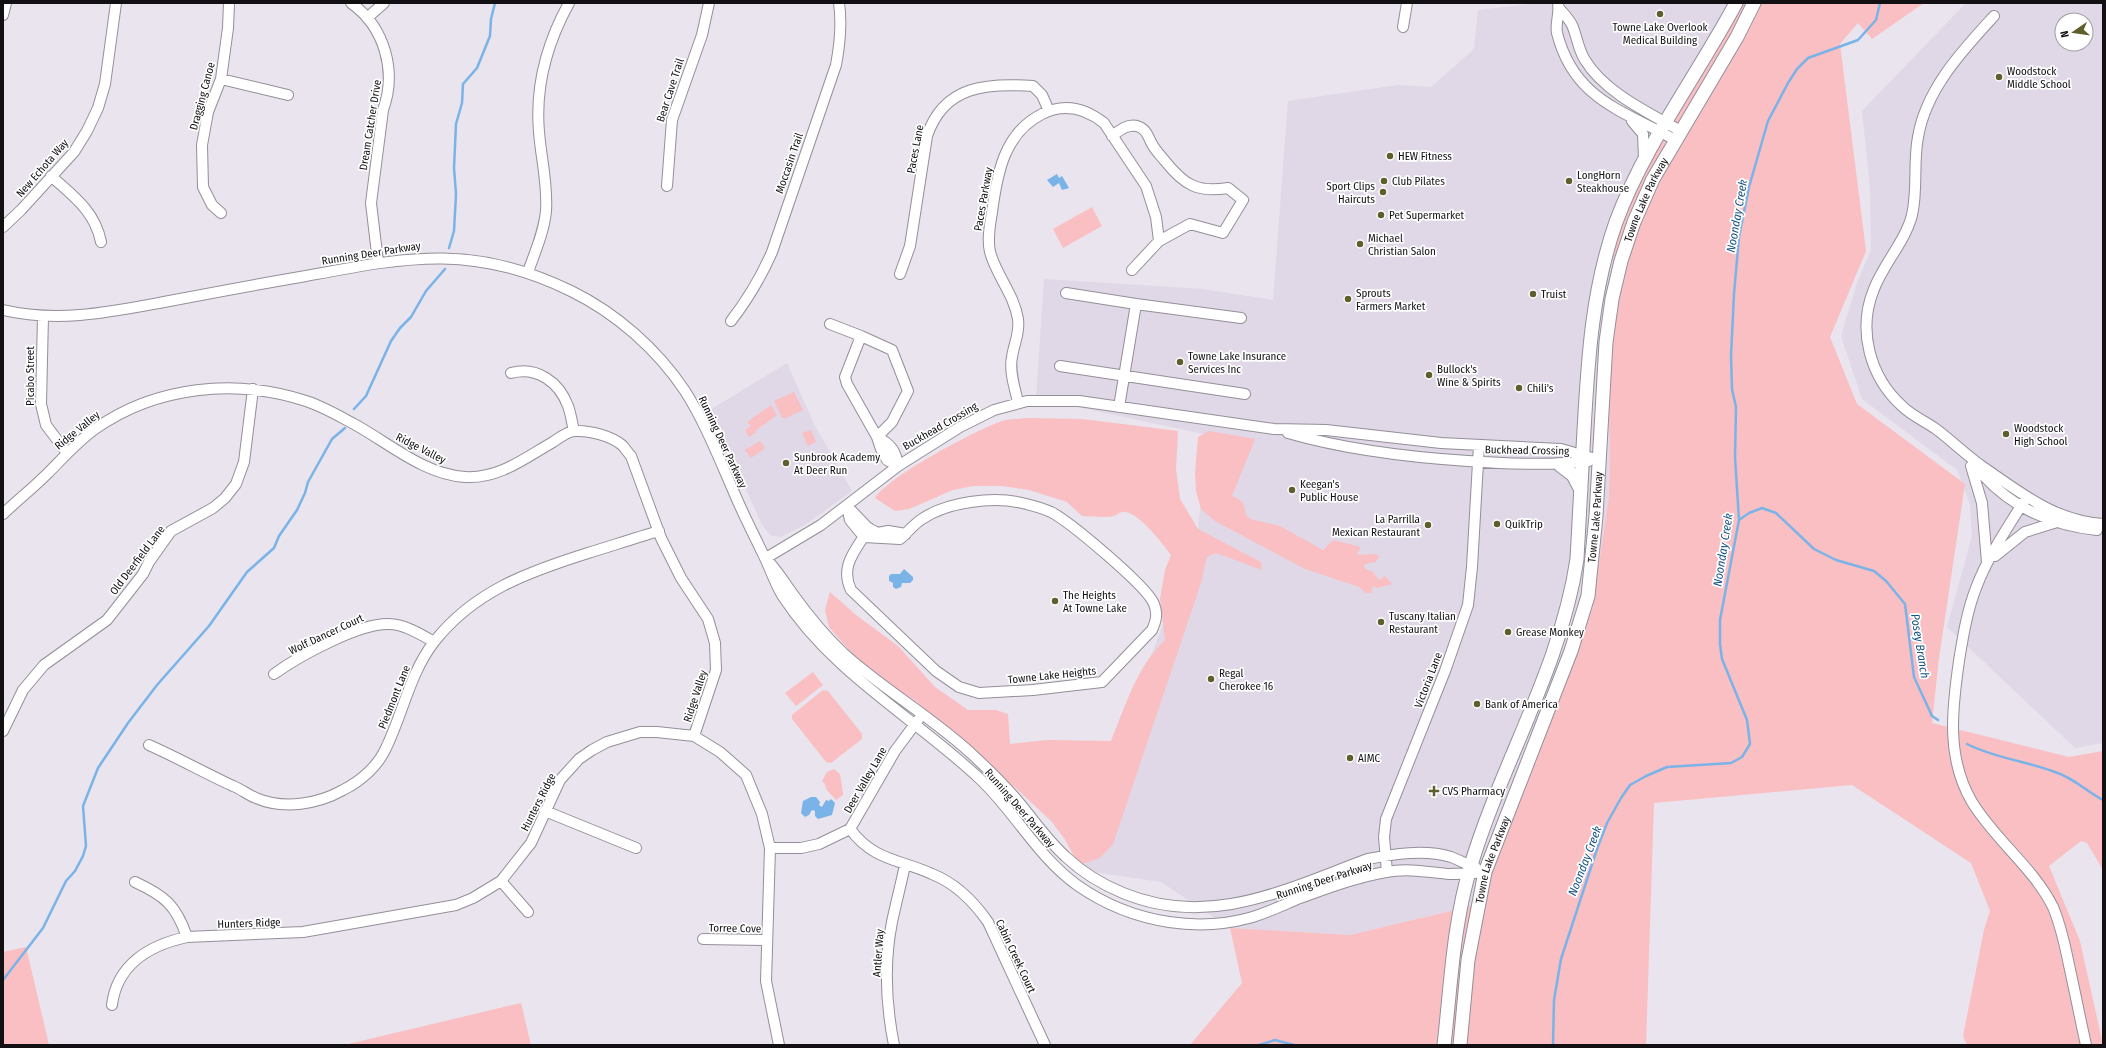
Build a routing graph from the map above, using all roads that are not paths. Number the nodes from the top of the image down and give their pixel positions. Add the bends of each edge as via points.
1 (6, 3) edge
2 (116, 3) edge
3 (229, 3) edge
4 (351, 3) edge
5 (384, 3) edge
6 (569, 3) edge
7 (709, 3) edge
8 (839, 3) edge
9 (1407, 3) edge
10 (1736, 3) edge
11 (1754, 3) edge
12 (1559, 5) edge
13 (3, 14) edge
14 (1994, 16) dead end
15 (366, 18) junction
16 (1403, 26) dead end
17 (221, 78) junction
18 (288, 95) dead end
19 (1049, 111) junction
20 (1626, 116) junction
21 (1664, 127) junction
22 (1678, 135) junction
23 (1112, 136) junction
24 (1644, 162) junction
25 (51, 176) junction
26 (667, 186) dead end
27 (221, 213) dead end
28 (3, 227) edge
29 (1159, 241) junction
30 (100, 242) dead end
31 (378, 262) junction
32 (1132, 270) dead end
33 (528, 272) junction
34 (900, 274) dead end
35 (1066, 293) dead end
36 (1136, 304) junction
37 (3, 310) edge
38 (44, 316) junction
39 (1241, 318) dead end
40 (731, 321) dead end
41 (830, 324) dead end
42 (861, 336) junction
43 (1060, 366) dead end
44 (511, 373) dead end
45 (1124, 376) junction
46 (253, 389) junction
47 (1245, 394) dead end
48 (1018, 402) junction
49 (1119, 407) junction
50 (1274, 429) junction
51 (574, 431) junction
52 (877, 437) junction
53 (1479, 445) junction
54 (66, 453) junction
55 (1967, 456) junction
56 (1583, 459) junction
57 (1599, 460) junction
58 (1478, 462) junction
59 (1560, 465) junction
60 (898, 466) junction
61 (1581, 490) junction
62 (2023, 502) junction
63 (847, 506) junction
64 (3, 514) edge
65 (2057, 522) junction
66 (2103, 524) edge
67 (2103, 530) edge
68 (659, 531) junction
69 (866, 533) junction
70 (766, 558) junction
71 (1987, 563) junction
72 (434, 642) junction
73 (274, 674) dead end
74 (923, 714) junction
75 (915, 725) junction
76 (3, 731) edge
77 (694, 736) junction
78 (149, 745) dead end
79 (545, 811) junction
80 (850, 829) junction
81 (636, 848) dead end
82 (770, 848) junction
83 (1385, 855) junction
84 (905, 865) junction
85 (1470, 869) junction
86 (1387, 872) junction
87 (1486, 872) junction
88 (501, 881) junction
89 (135, 882) dead end
90 (528, 912) dead end
91 (187, 937) junction
92 (703, 939) dead end
93 (766, 940) junction
94 (112, 1005) dead end
95 (779, 1045) edge
96 (894, 1045) edge
97 (1045, 1045) edge
98 (1444, 1045) edge
99 (1460, 1045) edge
100 (2086, 1045) edge

1 - 13 street
2 - 25 street, New Echota Way via 107,72 98,108 74,152
3 - 17 street, Dragging Canoe
4 - 15 street, Dream Catcher Drive via 360,9
5 - 15 street
6 - 33 street via 548,48 540,88 538,131 546,210 542,231
7 - 26 street, Bear Cave Trail via 702,35 672,120
8 - 40 street, Moccasin Trail via 840,34 836,65 772,252 748,298
9 - 16 street
10 - 21 main road, Towne Lake Parkway
11 - 22 main road, Towne Lake Parkway via 1737,37
12 - 20 street via 1557,32 1571,69 1594,94
12 - 21 street via 1572,25 1585,61 1598,77
14 - 55 street via 1941,80 1929,101 1918,136 1911,217 1903,238 1875,285 1866,321 1870,356 1885,387 1906,410 1935,428
15 - 31 street, Dream Catcher Drive via 385,50 390,74 371,203
17 - 18 street
17 - 27 street, Dragging Canoe via 208,112 202,145 203,187 212,205
19 - 23 street, Paces Parkway via 1071,108 1083,110 1104,123
19 - 34 street, Paces Lane via 1042,95 1033,86 983,87 966,91 945,104 931,124 927,136 910,246
19 - 48 street, Paces Parkway via 1021,129 1003,156 988,241 990,253 1016,309 1018,334 1012,357
20 - 21 street
20 - 24 street via 1643,134
21 - 22 street
21 - 24 main road, Towne Lake Parkway
22 - 57 main road, Towne Lake Parkway via 1643,201 1616,280 1606,342
23 - 29 street, Paces Parkway via 1146,186 1156,218
23 - 29 street via 1125,126 1138,126 1148,133 1152,145 1182,181 1193,187 1216,190 1228,188 1243,200 1223,233 1190,224
24 - 56 main road, Towne Lake Parkway via 1617,221 1596,297 1588,357
25 - 28 street, New Echota Way via 22,210
25 - 30 street via 94,219
29 - 32 street
31 - 33 street, Running Deer Parkway via 421,257 452,257
31 - 38 street, Running Deer Parkway via 104,314
33 - 70 street, Running Deer Parkway via 596,305 632,332 665,366 699,416
35 - 36 street
36 - 39 street
36 - 45 street
37 - 38 street, Running Deer Parkway
38 - 54 street, Picabo Street via 41,404 46,425
41 - 42 street
42 - 52 street via 845,377
42 - 52 street via 892,350 908,391 892,422
43 - 45 street
44 - 51 street via 522,370 546,377 568,406
45 - 47 street
45 - 49 street
46 - 51 street, Ridge Valley via 308,401 352,423 418,462 450,475 482,477 494,474
46 - 54 street, Ridge Valley via 196,390 147,402 103,424
46 - 76 street, Old Deerfield Lane via 244,462 231,491 214,508 171,531 143,574 107,620 44,665 23,690
48 - 49 street, Buckhead Crossing via 1067,400
48 - 60 street, Buckhead Crossing via 970,421
49 - 50 street, Buckhead Crossing
50 - 53 street, Buckhead Crossing via 1326,430
50 - 58 street, Buckhead Crossing via 1326,444 1419,458
51 - 68 street, Ridge Valley via 600,434 622,445 636,466
52 - 60 street via 880,449 887,460
53 - 56 street, Buckhead Crossing via 1561,449
53 - 58 street, Victoria Lane
54 - 64 street, Ridge Valley
55 - 62 street via 1992,485
55 - 71 street via 1982,503
56 - 57 street, Buckhead Crossing
56 - 59 street, Buckhead Crossing
56 - 61 main road, Towne Lake Parkway
57 - 87 main road, Towne Lake Parkway via 1592,568 1583,616
58 - 59 street, Buckhead Crossing
58 - 83 street, Victoria Lane via 1468,605 1445,671 1386,819
59 - 61 main road via 1572,475
60 - 63 street, Buckhead Crossing
61 - 85 main road, Towne Lake Parkway via 1577,559 1567,610
62 - 65 street
62 - 66 street via 2087,522
62 - 71 street
63 - 69 street via 850,520
63 - 70 street, Buckhead Crossing
65 - 67 street
65 - 71 street via 2025,532
68 - 72 street, Piedmont Lane via 535,570 512,580 471,605
68 - 77 street, Ridge Valley via 681,578 708,619 715,643 716,670
69 - 69 street, Towne Lake Heights via 848,561 847,582 851,590 936,671 959,687 979,693 1102,682 1152,630 1156,621 1154,603 1143,590 1076,529 1050,512 1020,503 966,502 942,508 922,519 900,539
70 - 74 street, Running Deer Parkway via 806,611 841,651 865,672
70 - 75 street, Running Deer Parkway via 770,574 813,636 841,666
71 - 100 street via 1971,602 1961,646 1952,721 1955,756 1961,779 1972,802 2031,874 2054,909 2062,932
72 - 73 street, Wolf Dancer Court via 418,633 390,624 377,624 302,657
72 - 78 street, Piedmont Lane via 415,673 381,758 352,785 329,797 296,804 256,798
74 - 75 street, Deer Valley Lane
74 - 83 street, Running Deer Parkway via 961,743 1016,799 1052,844 1079,869 1108,886 1148,902 1190,908 1226,906 1261,898
75 - 80 street, Deer Valley Lane via 895,751
75 - 86 street, Running Deer Parkway via 988,788 1040,851 1067,877 1112,905 1141,916 1190,924 1241,920 1324,890
77 - 79 street, Hunters Ridge via 640,732 607,742 579,759 567,772
77 - 82 street, Hunters Ridge via 720,752 746,775 762,814
79 - 81 street
79 - 88 street, Hunters Ridge via 531,843
80 - 82 street, Deer Valley Lane via 819,844 801,848
80 - 84 street, Cabin Creek Court via 867,847 882,857
82 - 93 street, Hunters Ridge
83 - 85 street, Running Deer Parkway via 1430,854 1450,857
83 - 86 street, Victoria Lane
84 - 96 street, Antler Way via 892,923 887,965 888,1005
84 - 97 street, Cabin Creek Court via 933,874 949,883 981,912
85 - 86 street, Running Deer Parkway via 1447,874 1414,870
85 - 87 street, Running Deer Parkway
85 - 98 main road, Towne Lake Parkway via 1453,946
87 - 99 main road, Towne Lake Parkway via 1468,960
88 - 90 street
88 - 91 street, Hunters Ridge via 473,898 456,904 383,919 285,934
89 - 91 street via 163,897 173,908
91 - 94 street, Hunters Ridge via 154,946 130,965 113,992
92 - 93 street, Torree Cove
93 - 95 street, Hunters Ridge via 766,981

